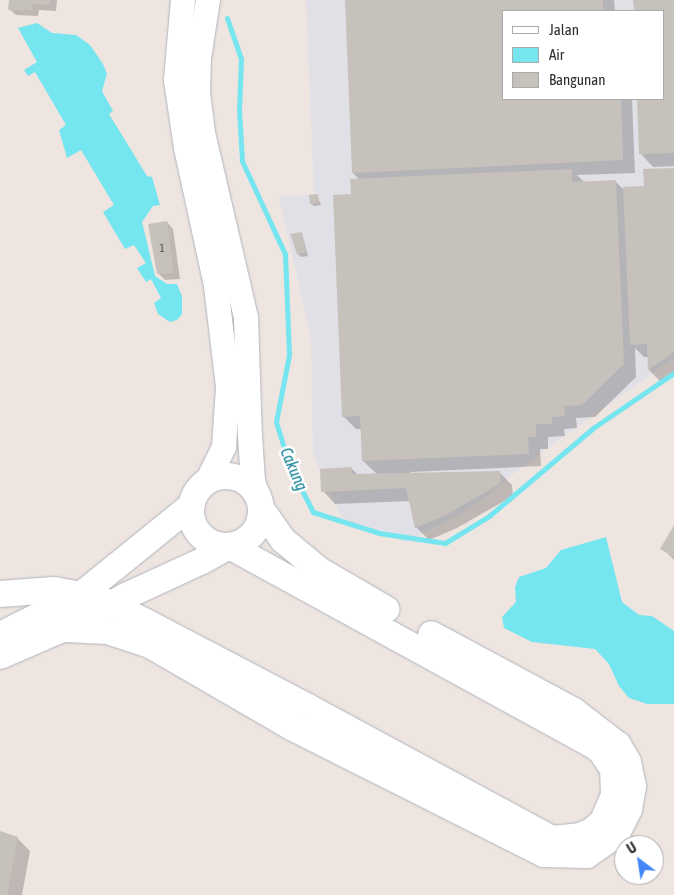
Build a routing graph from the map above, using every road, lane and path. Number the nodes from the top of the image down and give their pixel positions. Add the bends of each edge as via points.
1 (184, 0) edge
2 (208, 0) edge
3 (207, 482) junction
4 (259, 502) junction
5 (192, 506) junction
6 (229, 546) junction
7 (0, 594) edge
8 (82, 594) junction
9 (111, 604) junction
10 (60, 630) junction
11 (0, 635) edge
12 (32, 642) junction
13 (0, 656) edge
14 (0, 669) edge
15 (310, 708) junction
16 (298, 731) junction

1 - 3 street via 176,80 186,148 216,286 228,387 224,448
2 - 4 street via 199,58 198,93 203,133 246,318 253,481
3 - 4 main road via 216,477 235,477 251,486
3 - 5 main road via 194,496
4 - 6 main road via 253,534 240,544
4 - 16 main road via 283,540 318,570 596,726 623,752 631,772 632,797 624,822 602,847 582,856 553,856 526,846
5 - 6 main road via 194,526 200,535 214,544
5 - 8 main road
6 - 9 main road
6 - 15 main road via 591,744 600,750 613,769 614,795 603,821 592,831 580,836 552,839
7 - 8 main road via 36,590
8 - 9 main road
8 - 11 main road
9 - 10 main road
9 - 15 main road
10 - 12 main road
10 - 16 main road via 93,629 135,638
12 - 13 main road
12 - 14 main road
15 - 16 main road

